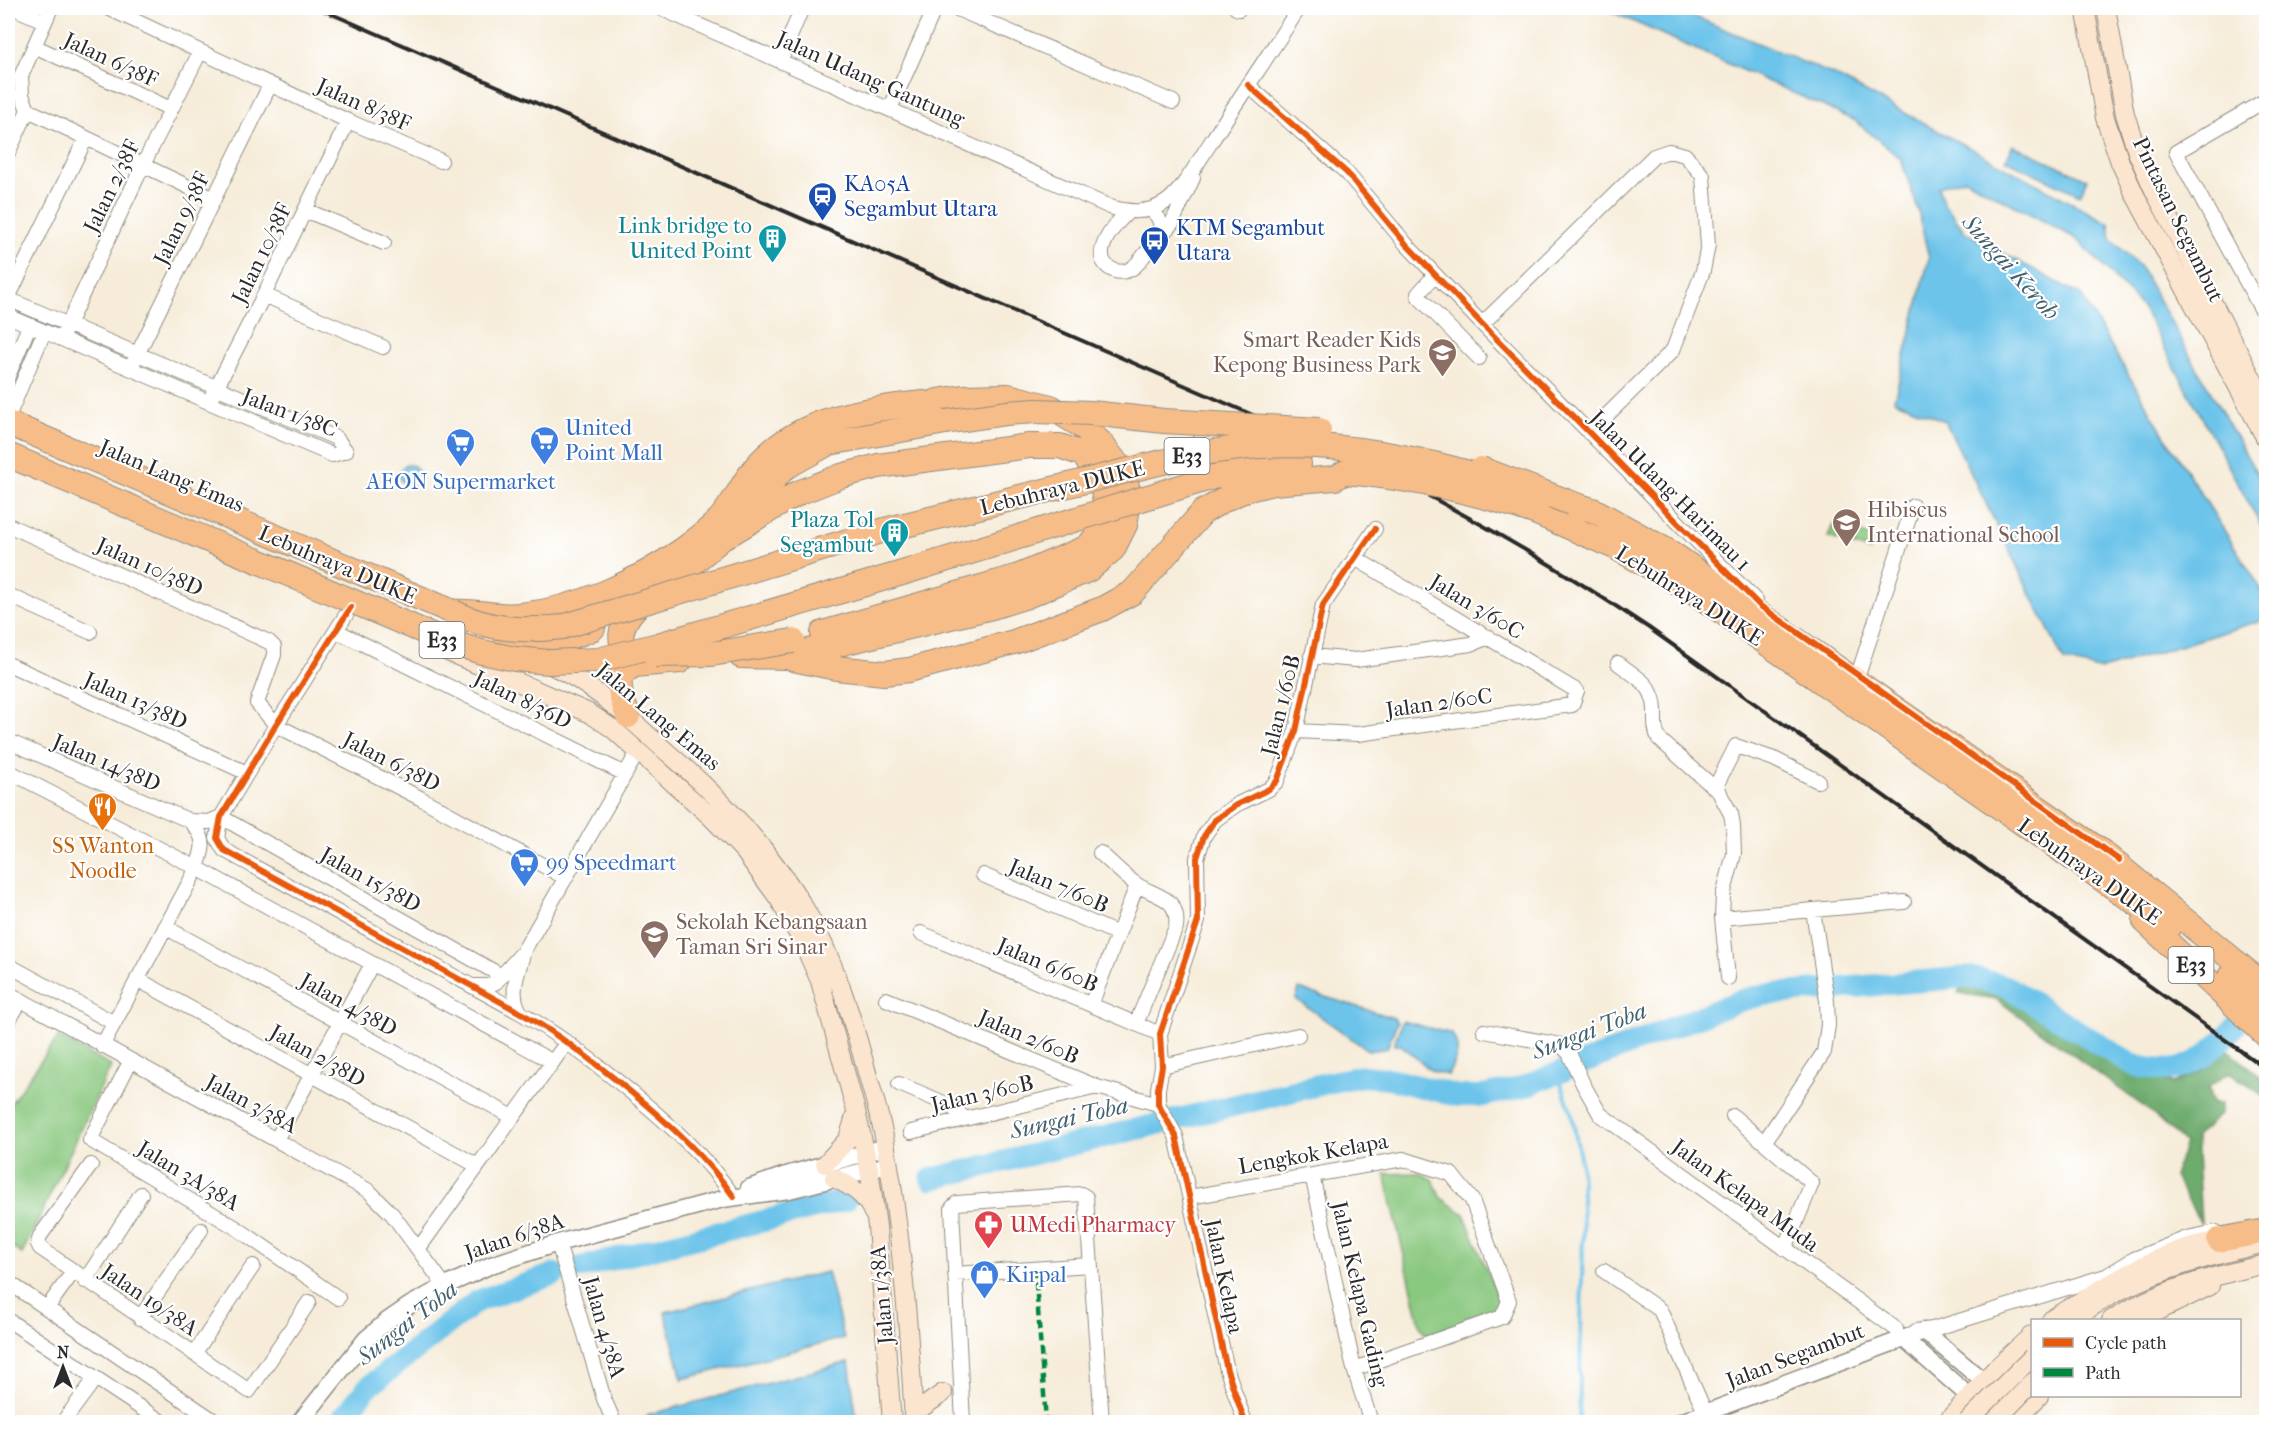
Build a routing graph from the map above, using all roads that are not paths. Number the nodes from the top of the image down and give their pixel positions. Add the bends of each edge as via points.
1 (14, 8) edge
2 (51, 8) edge
3 (108, 8) edge
4 (660, 8) edge
5 (802, 8) edge
6 (935, 8) edge
7 (955, 8) edge
8 (1299, 8) edge
9 (2085, 8) edge
10 (2106, 8) edge
11 (677, 11) edge
12 (44, 21) junction
13 (34, 46) junction
14 (200, 52) junction
15 (780, 61) junction
16 (14, 73) edge
17 (270, 85) junction
18 (1248, 86) junction
19 (2266, 100) edge
20 (1173, 102) dead end
21 (171, 109) junction
22 (890, 109) junction
23 (28, 110) junction
24 (348, 121) junction
25 (86, 138) junction
26 (8, 153) edge
27 (1203, 154) junction
28 (441, 161) dead end
29 (143, 165) junction
30 (214, 199) junction
31 (305, 210) junction
32 (1151, 210) junction
33 (1128, 212) junction
34 (1158, 239) junction
35 (384, 243) dead end
36 (1435, 274) junction
37 (264, 296) junction
38 (8, 298) edge
39 (8, 316) edge
40 (2266, 318) edge
41 (1482, 324) junction
42 (68, 325) junction
43 (29, 326) junction
44 (44, 332) junction
45 (62, 339) junction
46 (383, 347) dead end
47 (137, 354) junction
48 (1479, 358) dead end
49 (131, 369) junction
50 (8, 376) edge
51 (215, 388) junction
52 (209, 403) junction
53 (2266, 405) edge
54 (8, 417) edge
55 (8, 423) edge
56 (8, 432) edge
57 (1589, 433) junction
58 (2266, 439) edge
59 (10, 458) edge
60 (1346, 472) junction
61 (1571, 503) junction
62 (1913, 506) dead end
63 (8, 525) edge
64 (1375, 529) dead end
65 (721, 539) junction
66 (1355, 558) junction
67 (8, 595) edge
68 (646, 598) junction
69 (351, 607) junction
70 (453, 612) junction
71 (337, 631) junction
72 (90, 632) dead end
73 (473, 632) junction
74 (1489, 638) junction
75 (274, 647) joint
76 (789, 649) junction
77 (1311, 656) junction
78 (598, 660) junction
79 (653, 663) junction
80 (1618, 663) dead end
81 (8, 664) edge
82 (1858, 675) junction
83 (1577, 691) joint
84 (628, 716) junction
85 (276, 725) junction
86 (1296, 730) junction
87 (8, 741) edge
88 (639, 750) junction
89 (8, 771) edge
90 (247, 773) junction
91 (626, 774) junction
92 (1818, 781) dead end
93 (1719, 792) junction
94 (221, 818) junction
95 (190, 821) junction
96 (224, 850) junction
97 (1100, 853) dead end
98 (2119, 860) dead end
99 (198, 865) junction
100 (983, 875) dead end
101 (566, 878) junction
102 (1137, 885) junction
103 (2123, 894) junction
104 (1904, 902) dead end
105 (1813, 910) junction
106 (1178, 916) junction
107 (1722, 918) junction
108 (1198, 921) junction
109 (165, 927) junction
110 (921, 933) dead end
111 (1118, 934) junction
112 (523, 952) junction
113 (372, 964) junction
114 (8, 965) edge
115 (502, 975) junction
116 (1728, 978) dead end
117 (137, 979) junction
118 (472, 986) junction
119 (8, 993) edge
120 (2264, 998) edge
121 (886, 999) dead end
122 (21, 1001) junction
123 (1091, 1005) junction
124 (521, 1013) junction
125 (8, 1021) edge
126 (114, 1023) junction
127 (340, 1023) junction
128 (1136, 1024) junction
129 (1484, 1031) dead end
130 (1160, 1034) junction
131 (1298, 1035) dead end
132 (2266, 1035) edge
133 (567, 1042) junction
134 (102, 1046) junction
135 (130, 1062) junction
136 (553, 1062) junction
137 (1162, 1066) junction
138 (311, 1075) junction
139 (899, 1084) dead end
140 (1097, 1087) junction
141 (1160, 1107) junction
142 (856, 1111) junction
143 (1732, 1116) dead end
144 (513, 1117) junction
145 (965, 1119) junction
146 (911, 1132) dead end
147 (276, 1140) junction
148 (1765, 1142) junction
149 (887, 1156) junction
150 (867, 1161) junction
151 (91, 1165) dead end
152 (478, 1166) junction
153 (829, 1171) junction
154 (1312, 1175) junction
155 (141, 1194) dead end
156 (730, 1197) junction
157 (1190, 1197) junction
158 (2266, 1222) edge
159 (878, 1226) junction
160 (201, 1230) dead end
161 (2266, 1231) edge
162 (2266, 1237) edge
163 (2219, 1240) junction
164 (558, 1243) junction
165 (2266, 1243) edge
166 (419, 1248) junction
167 (1785, 1249) junction
168 (2266, 1264) edge
169 (1090, 1265) junction
170 (253, 1266) dead end
171 (1604, 1271) dead end
172 (73, 1272) junction
173 (2229, 1273) junction
174 (955, 1274) junction
175 (86, 1281) junction
176 (8, 1282) edge
177 (445, 1286) junction
178 (338, 1298) dead end
179 (309, 1302) dead end
180 (47, 1308) junction
181 (140, 1318) junction
182 (2053, 1319) edge
183 (2076, 1319) edge
184 (2113, 1319) edge
185 (2142, 1319) edge
186 (8, 1320) edge
187 (885, 1326) junction
188 (1924, 1331) junction
189 (1900, 1334) junction
190 (2031, 1336) edge
191 (194, 1354) junction
192 (2031, 1358) edge
193 (1354, 1369) junction
194 (1990, 1375) junction
195 (95, 1379) junction
196 (2031, 1384) edge
197 (907, 1390) junction
198 (952, 1393) junction
199 (1970, 1397) junction
200 (2034, 1401) edge
201 (1706, 1414) junction
202 (909, 1420) edge
203 (63, 1422) edge
204 (162, 1422) edge
205 (216, 1422) edge
206 (300, 1422) edge
207 (614, 1422) edge
208 (892, 1422) edge
209 (963, 1422) edge
210 (1102, 1422) edge
211 (1245, 1422) edge
212 (1371, 1422) edge
213 (1681, 1422) edge
214 (1946, 1422) edge
215 (1967, 1422) edge
216 (1984, 1422) edge
217 (1994, 1422) edge
218 (2009, 1422) edge
219 (2014, 1422) edge

1 - 12 street
2 - 12 street
3 - 14 street, Jalan 8/38F
4 - 11 street, Jalan Udang Gantung
5 - 15 street
6 - 22 street
7 - 20 street
8 - 18 street
9 - 58 main road, Pintasan Segambut via 2105,118 2120,162
10 - 53 main road, Pintasan Segambut via 2125,114 2137,152
11 - 15 street, Jalan Udang Gantung
12 - 13 street
13 - 16 street
13 - 21 street, Jalan 6/38F
14 - 17 street, Jalan 8/38F
14 - 21 street, Jalan 2/38F
15 - 22 street, Jalan Udang Gantung
16 - 23 street
17 - 24 street, Jalan 8/38F
17 - 30 street, Jalan 9/38F
18 - 27 street
18 - 36 street, Jalan Udang Harimau 1 via 1347,173
19 - 40 street via 2176,152
21 - 29 street, Jalan 2/38F
22 - 33 street, Jalan Udang Gantung
23 - 25 street
23 - 26 street
24 - 28 street, Jalan 8/38F
24 - 31 street, Jalan 10/38F
25 - 29 street
25 - 38 street
27 - 32 street via 1174,195
27 - 34 street via 1172,224
29 - 30 street
29 - 42 street, Jalan 2/38F
30 - 47 street, Jalan 9/38F
31 - 35 street
31 - 37 street, Jalan 10/38F
32 - 33 street
32 - 34 street via 1160,220
33 - 34 street via 1102,245 1102,259 1110,268 1122,272 1134,268
36 - 41 street, Jalan Udang Harimau 1
36 - 48 street via 1419,297
37 - 46 street
37 - 51 street, Jalan 10/38F
38 - 42 street, Jalan 1/38C
39 - 43 street, Jalan 1/38C
41 - 57 street, Jalan Udang Harimau 1
41 - 57 street via 1654,156 1669,151 1686,155 1703,176 1708,245 1703,271 1673,350
42 - 45 street, Jalan 2/38F
42 - 47 street, Jalan 1/38C
43 - 44 street, Jalan 1/38C
43 - 50 street
44 - 45 street, Jalan 1/38C
44 - 54 street
45 - 49 street, Jalan 1/38C
47 - 49 street, Jalan 9/38F
47 - 51 street, Jalan 1/38C
49 - 52 street, Jalan 1/38C
51 - 52 street, Jalan 10/38F
51 - 52 street, Jalan 1/38C via 336,438 346,451 332,454
55 - 70 highway, Lebuhraya DUKE / E33
56 - 73 main road, Jalan Lang Emas
57 - 82 street, Jalan Udang Harimau 1 via 1759,605
59 - 69 main road, Jalan Lang Emas
59 - 78 highway, Lebuhraya DUKE / E33, bridge via 446,641 515,659
60 - 76 highway via 1335,478 1273,483 1227,498 1203,512 1133,592 1102,609 1014,642 884,673 836,668
60 - 78 highway, Lebuhraya DUKE / E33, bridge via 1302,464 1213,477 899,574
60 - 103 highway, Lebuhraya DUKE / E33, bridge via 1454,488 1515,505 1580,530 1645,563 1694,592
61 - 65 highway, bridge via 1465,463 1386,440 1340,432 1036,411 829,442 784,468
61 - 70 highway, Lebuhraya DUKE / E33, bridge via 1458,469 1356,449 1310,445 1227,449 885,530 562,627 505,629
61 - 120 highway, Lebuhraya DUKE / E33 via 1595,511 1671,553 2102,852
62 - 82 street
63 - 75 street, Jalan 10/38D
64 - 66 street, Jalan 1/60B
65 - 68 highway
65 - 76 highway via 798,493 878,466 1029,446 1060,446 1082,454 1100,475 1107,511 1101,530 1088,546 1019,576
66 - 74 street, Jalan 3/60C
66 - 77 street, Jalan 1/60B via 1323,605
67 - 72 street
68 - 73 highway via 584,633 562,639 518,640
68 - 79 highway via 626,617 621,634 634,658
69 - 71 street
69 - 88 main road, Jalan Lang Emas via 589,713
70 - 76 highway via 498,616 562,608 644,573 683,550 720,519 772,450 794,434 835,418 899,405 1008,396 1051,407 1083,427 1125,474 1129,501 1125,525 1113,549 1088,570 1018,598 897,631
71 - 85 street
71 - 91 street, Jalan 8/36D
73 - 84 main road, Jalan Lang Emas via 573,677
74 - 77 street via 1356,660
74 - 83 street, Jalan 3/60C
75 - 85 street, Jalan 6/38D via 257,703
76 - 78 highway, bridge
76 - 79 highway
77 - 86 street, Jalan 1/60B
79 - 84 highway via 634,665 621,674 621,695
80 - 93 street via 1653,692 1654,730 1659,739
81 - 90 street, Jalan 13/38D
82 - 98 street, Jalan Udang Harimau 1
83 - 86 street, Jalan 2/60C via 1572,705 1358,734
84 - 149 main road, Jalan Lang Emas via 707,786 751,832 805,909 842,988
85 - 90 street
85 - 101 street, Jalan 6/38D
86 - 108 street, Jalan 1/60B via 1277,781 1215,820 1204,836 1197,858
87 - 95 street, Jalan 14/38D
88 - 91 street
88 - 142 main road, Jalan Lang Emas via 744,851 779,899 820,981
89 - 99 street
90 - 94 street
91 - 101 street
92 - 93 street via 1736,746 1718,781
93 - 107 street via 1731,814 1734,854 1723,896
94 - 95 street, Jalan 14/38D
94 - 96 street via 217,838
94 - 115 street, Jalan 15/38D
95 - 99 street via 203,838
96 - 99 street via 211,851
96 - 118 street
97 - 102 street
99 - 109 street
99 - 113 street
100 - 111 street, Jalan 7/60B
101 - 112 street
102 - 106 street via 1170,902
102 - 111 street
103 - 120 highway, Lebuhraya DUKE / E33
103 - 132 highway, E33 via 2136,913
104 - 105 street
105 - 107 street
105 - 148 street via 1827,1001 1824,1052
106 - 108 street
106 - 128 street
107 - 116 street
108 - 130 street, Jalan 1/60B
109 - 117 street
109 - 127 street, Jalan 4/38D
110 - 123 street, Jalan 6/60B
111 - 123 street
112 - 115 street
112 - 124 street via 513,993
113 - 127 street
113 - 136 street
114 - 126 street
115 - 118 street via 488,986
117 - 126 street
117 - 138 street, Jalan 2/38D
118 - 124 street
119 - 122 street, Jalan 3/38A
121 - 140 street, Jalan 2/60B
122 - 125 street
122 - 134 street, Jalan 3/38A
123 - 128 street, Jalan 6/60B
124 - 133 street
126 - 134 street
127 - 138 street
127 - 144 street, Jalan 4/38D
128 - 130 street, Jalan 6/60B
129 - 167 street, Jalan Kelapa Muda via 1561,1045 1600,1113
130 - 137 street, Jalan 1/60B
131 - 137 street
133 - 136 street
133 - 156 street via 667,1122 693,1148
134 - 135 street, Jalan 3/38A
135 - 147 street, Jalan 3/38A
135 - 178 street, Jalan 3A/38A via 90,1140 238,1229
136 - 144 street
137 - 141 street, Jalan 1/60B
138 - 147 street
138 - 152 street, Jalan 2/38D
139 - 145 street via 951,1106
140 - 141 street, Jalan 2/60B
140 - 145 street, Jalan 3/60B
141 - 157 street, Jalan Kelapa via 1176,1136
142 - 150 main road, Jalan Lang Emas
142 - 153 main road via 848,1139
143 - 148 street
144 - 152 street
145 - 146 street, Jalan 3/60B
147 - 166 street, Jalan 3/38A via 369,1191
148 - 167 street via 1812,1183
149 - 150 street, Jalan 6/38A
149 - 197 main road, Jalan 1/38A via 899,1226
150 - 153 street, Jalan 6/38A
150 - 159 main road, Jalan 1/38A
151 - 172 street, Jalan 19/38A via 38,1244 43,1252
152 - 166 street
153 - 156 street, Jalan 6/38A via 789,1190
153 - 159 main road via 855,1188 870,1206
154 - 157 street, Lengkok Kelapa
154 - 193 street, Jalan Kelapa Gading
154 - 193 street, Lengkok Kelapa via 1402,1159 1451,1174 1472,1200 1509,1301 1502,1317
155 - 175 street
156 - 164 street, Jalan 6/38A
157 - 211 street, Jalan Kelapa via 1227,1370
158 - 188 street via 2187,1238 2134,1259 2106,1276
159 - 187 main road, Jalan 1/38A
160 - 181 street
161 - 163 highway
162 - 163 main road
163 - 182 main road via 2146,1265
164 - 177 street, Jalan 6/38A via 510,1258
164 - 207 street, Jalan 4/38A
165 - 183 main road via 2184,1264 2114,1295
166 - 177 street, Jalan 3/38A
167 - 189 street, Jalan Kelapa Muda
168 - 173 main road
169 - 174 street
169 - 174 street via 1086,1197 1081,1194 957,1203 952,1208
169 - 210 street
170 - 191 street
171 - 201 street via 1660,1310
172 - 175 street, Jalan 19/38A
172 - 180 street
173 - 184 main road via 2161,1295
173 - 185 main road via 2199,1293
174 - 198 street
175 - 181 street, Jalan 19/38A
176 - 180 street
177 - 206 street, Jalan 6/38A via 410,1305 366,1340
179 - 191 street, Jalan 19/38A via 249,1391
180 - 205 street
181 - 191 street, Jalan 19/38A
186 - 195 street
187 - 197 main road
187 - 208 main road, Jalan 1/38A
188 - 189 street, Jalan Segambut
188 - 194 street
189 - 199 street
189 - 201 street, Jalan Segambut
190 - 194 main road
192 - 215 main road, bridge
193 - 212 street, Jalan Kelapa Gading
194 - 199 main road
194 - 200 main road via 1998,1395 2015,1407
194 - 218 street
195 - 203 street
195 - 204 street
196 - 217 main road, bridge
197 - 198 main road
197 - 202 main road
198 - 202 main road
198 - 209 street
199 - 214 main road
199 - 216 street
200 - 219 main road
201 - 213 street, Jalan Segambut

